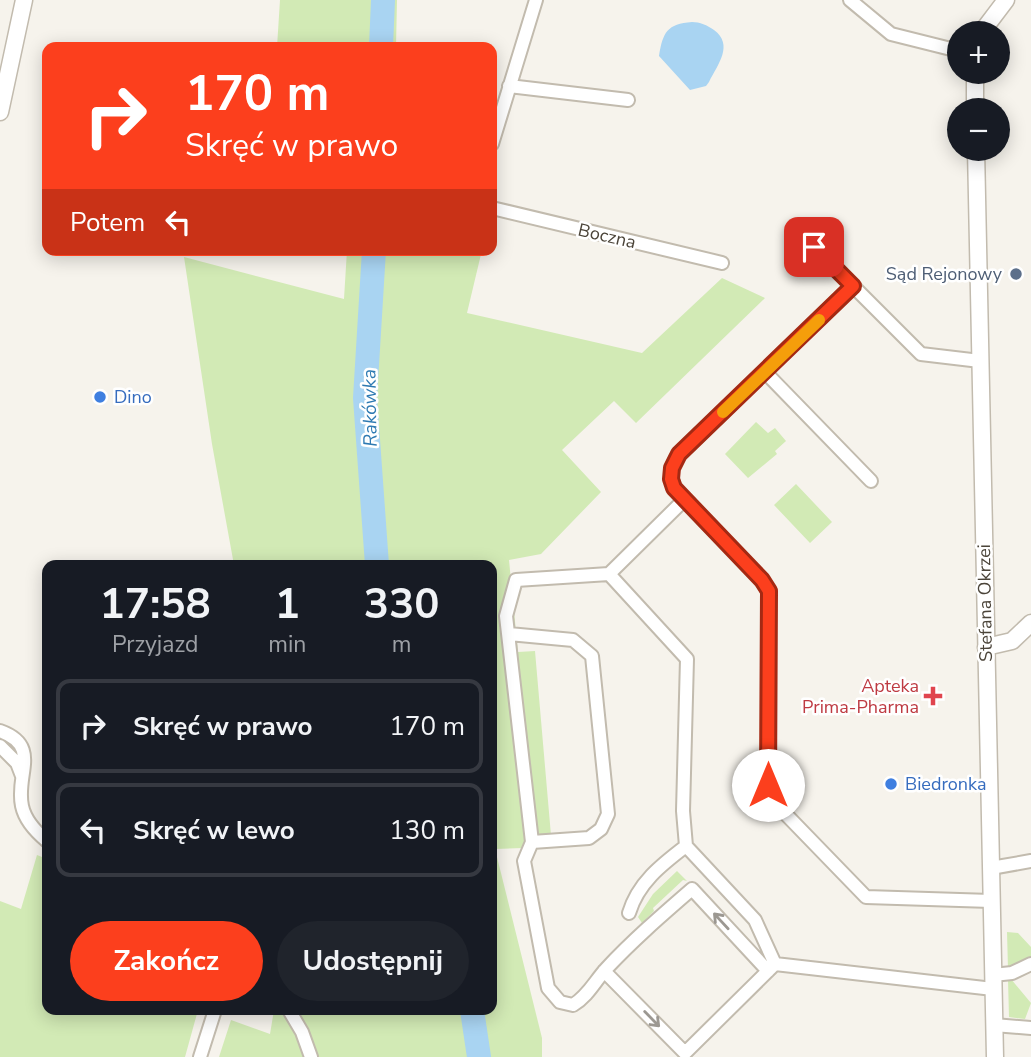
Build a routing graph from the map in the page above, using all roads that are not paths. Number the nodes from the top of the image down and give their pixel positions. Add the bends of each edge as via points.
1 (24, 0) edge
2 (536, 0) edge
3 (850, 0) edge
4 (1006, 0) edge
5 (990, 21) edge
6 (947, 48) edge
7 (509, 86) junction
8 (628, 100) dead end
9 (0, 112) edge
10 (497, 127) edge
11 (976, 161) edge
12 (497, 209) edge
13 (814, 247) dead end
14 (722, 263) dead end
15 (853, 286) junction
16 (980, 361) junction
17 (765, 372) junction
18 (871, 481) dead end
19 (684, 500) junction
20 (609, 574) junction
21 (1031, 623) edge
22 (509, 634) junction
23 (986, 647) junction
24 (0, 731) edge
25 (0, 746) edge
26 (22, 777) junction
27 (42, 836) edge
28 (532, 842) junction
29 (686, 846) junction
30 (1031, 861) edge
31 (991, 868) junction
32 (991, 901) junction
33 (629, 913) dead end
34 (771, 967) junction
35 (1028, 970) edge
36 (604, 971) junction
37 (993, 982) junction
38 (213, 1015) edge
39 (292, 1015) edge
40 (994, 1026) junction
41 (1031, 1028) edge
42 (200, 1057) edge
43 (311, 1057) edge
44 (995, 1057) edge

1 - 9 street
2 - 7 street
3 - 6 street via 891,34
4 - 5 street
7 - 8 street
7 - 10 street
11 - 16 street, Stefana Okrzei
12 - 14 street, Boczna
13 - 15 street
15 - 16 street via 921,354
15 - 17 street
16 - 23 street, Stefana Okrzei
17 - 18 street
17 - 19 street via 676,458 672,484
19 - 20 street
19 - 32 street via 769,591 768,780 772,800 866,897
20 - 22 street via 516,580 506,616
20 - 29 street via 687,659
21 - 23 street via 1012,641
22 - 28 street
22 - 28 street via 573,640 592,656 608,814 601,830 589,838
23 - 31 street, Stefana Okrzei
24 - 26 street via 23,749
25 - 26 street via 17,763
26 - 27 street via 22,807
28 - 36 street via 524,861 548,988 560,1002 573,1006
29 - 33 street via 648,878
29 - 34 street via 755,920
30 - 31 street
31 - 32 street, Stefana Okrzei
32 - 37 street, Stefana Okrzei
34 -> 36 street via 692,890
36 -> 34 street via 685,1054
34 - 37 street
35 - 37 street
37 - 40 street, Stefana Okrzei
38 - 42 street
39 - 43 street
40 - 41 street
40 - 44 street, Stefana Okrzei

